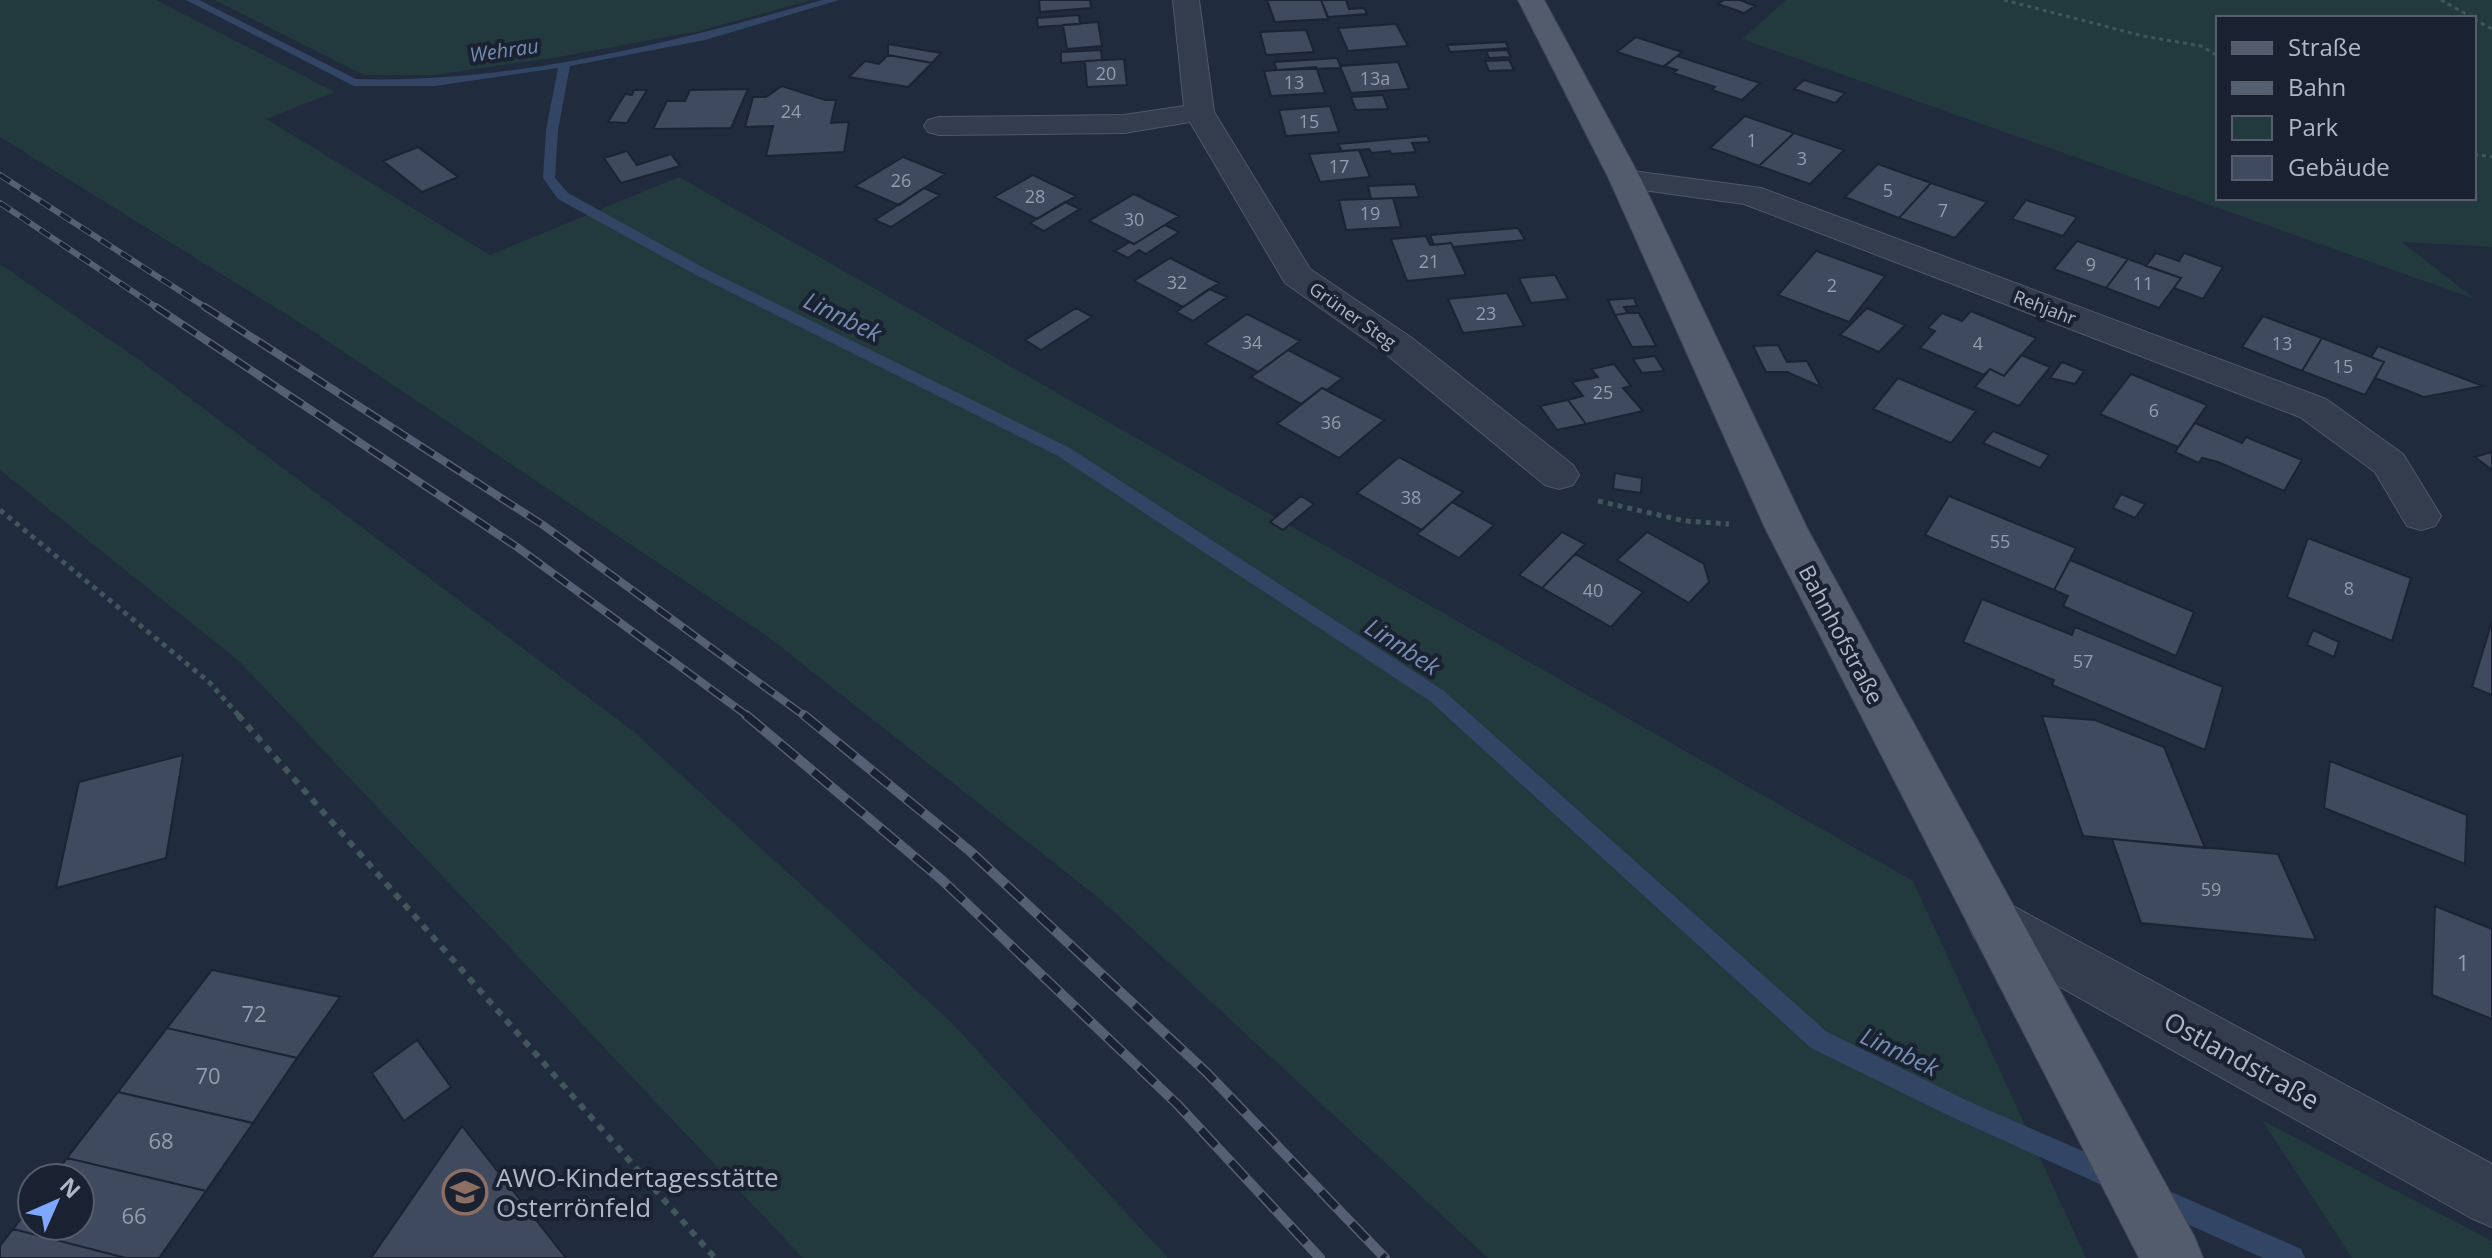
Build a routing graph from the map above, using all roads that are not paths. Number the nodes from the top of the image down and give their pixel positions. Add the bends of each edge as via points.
1 (1186, 0) edge
2 (1531, 0) edge
3 (1199, 112) junction
4 (939, 126) dead end
5 (1625, 179) junction
6 (1559, 475) road end
7 (2421, 516) dead end
8 (1993, 922) junction
9 (2492, 1197) edge
10 (2172, 1258) edge

1 - 3 street, Grüner Steg
2 - 5 main road, Bahnhofstraße
3 - 4 street via 1124,124
3 - 6 street, Grüner Steg via 1297,276 1399,346
5 - 7 street, Rehjahr via 1750,195 2313,408 2389,463
5 - 8 main road, Bahnhofstraße via 1786,528
8 - 9 street, Ostlandstraße
8 - 10 main road, Bahnhofstraße

